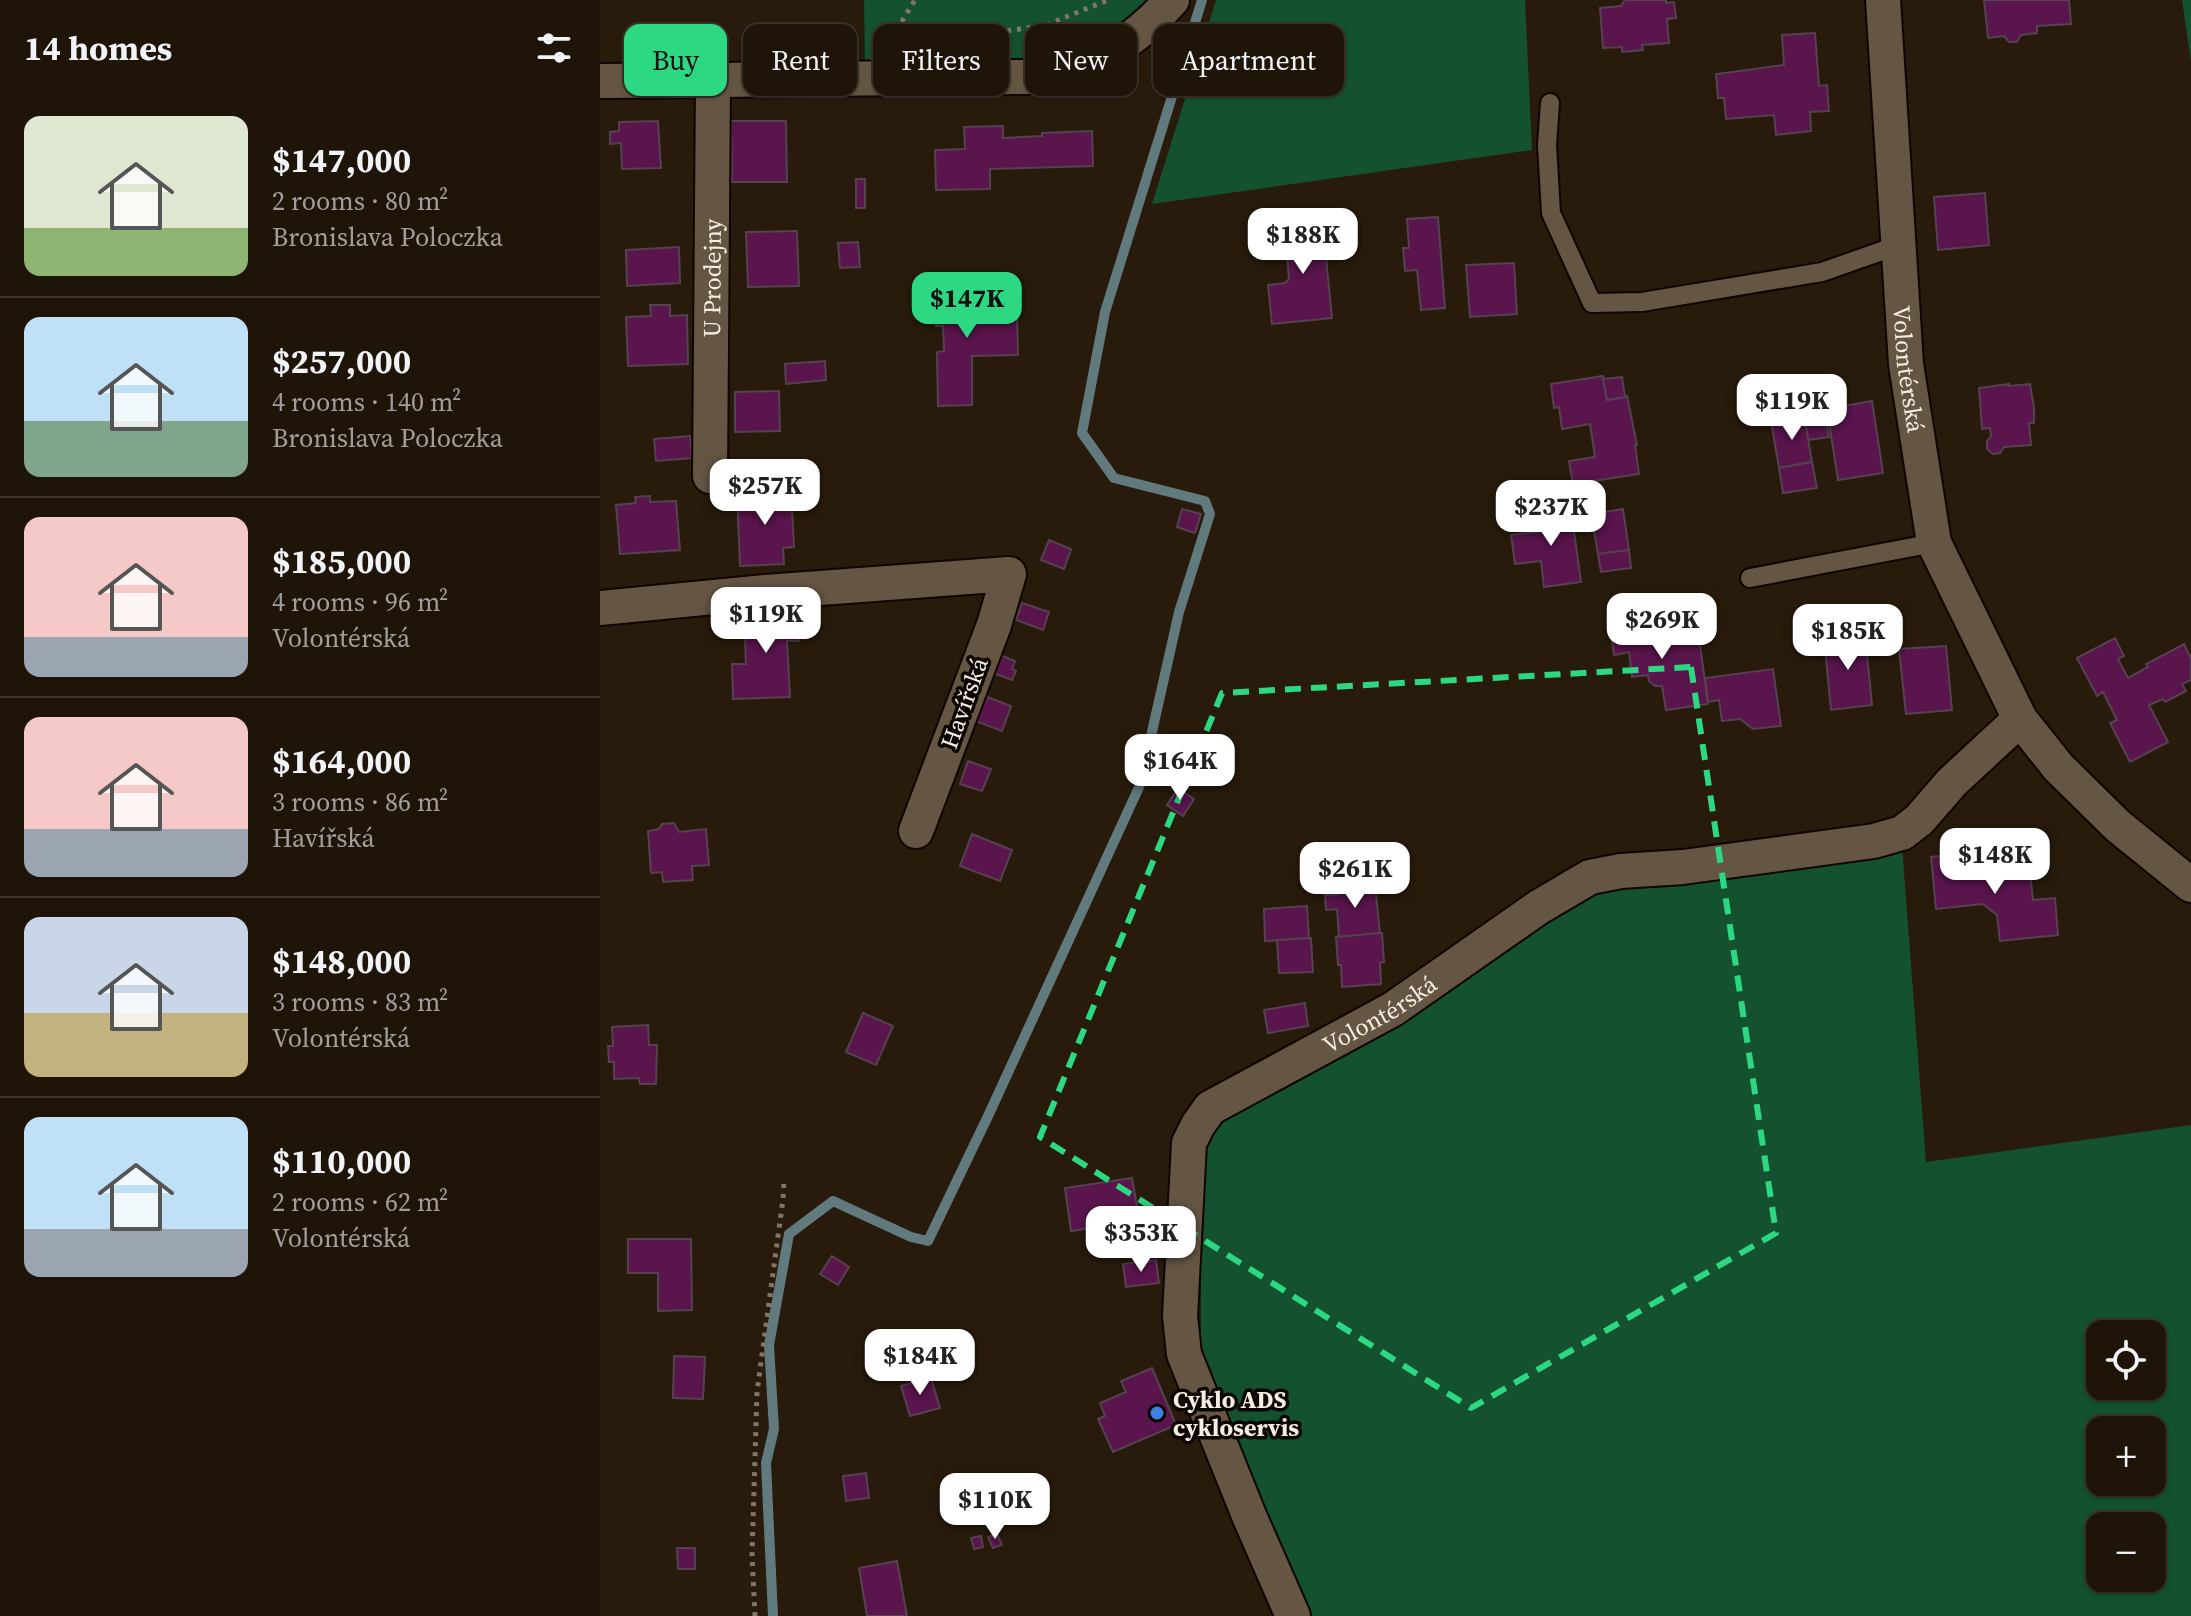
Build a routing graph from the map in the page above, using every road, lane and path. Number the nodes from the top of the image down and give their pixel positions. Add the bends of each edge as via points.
1 (915, 0) edge
2 (1108, 0) edge
3 (1172, 0) edge
4 (1883, 0) edge
5 (899, 24) edge
6 (1009, 31) edge
7 (1009, 77) edge
8 (873, 78) edge
9 (727, 80) edge
10 (600, 81) edge
11 (624, 81) edge
12 (713, 96) edge
13 (1550, 103) dead end
14 (1899, 245) junction
15 (710, 476) dead end
16 (1934, 543) junction
17 (1750, 578) dead end
18 (600, 608) edge
19 (2020, 719) junction
20 (916, 831) dead end
21 (2191, 885) edge
22 (784, 1181) dead end
23 (755, 1616) edge
24 (1293, 1616) edge

1 - 5 path
2 - 6 path via 1046,25
3 - 7 street via 1116,49 1075,68
4 - 14 street, Volontérská
8 - 9 street
10 - 11 street
12 - 15 street, U Prodejny
13 - 14 lane via 1551,213 1592,303 1642,302 1822,272
14 - 16 street, Volontérská via 1906,364
16 - 17 lane
16 - 19 street, Volontérská
18 - 20 street, Havířská via 1009,574
19 - 21 street, Volontérská via 2059,768 2118,826
19 - 24 street, Volontérská via 1902,833 1874,841 1590,877 1393,1009 1210,1108 1189,1143 1180,1316 1184,1354
22 - 23 path via 757,1392

